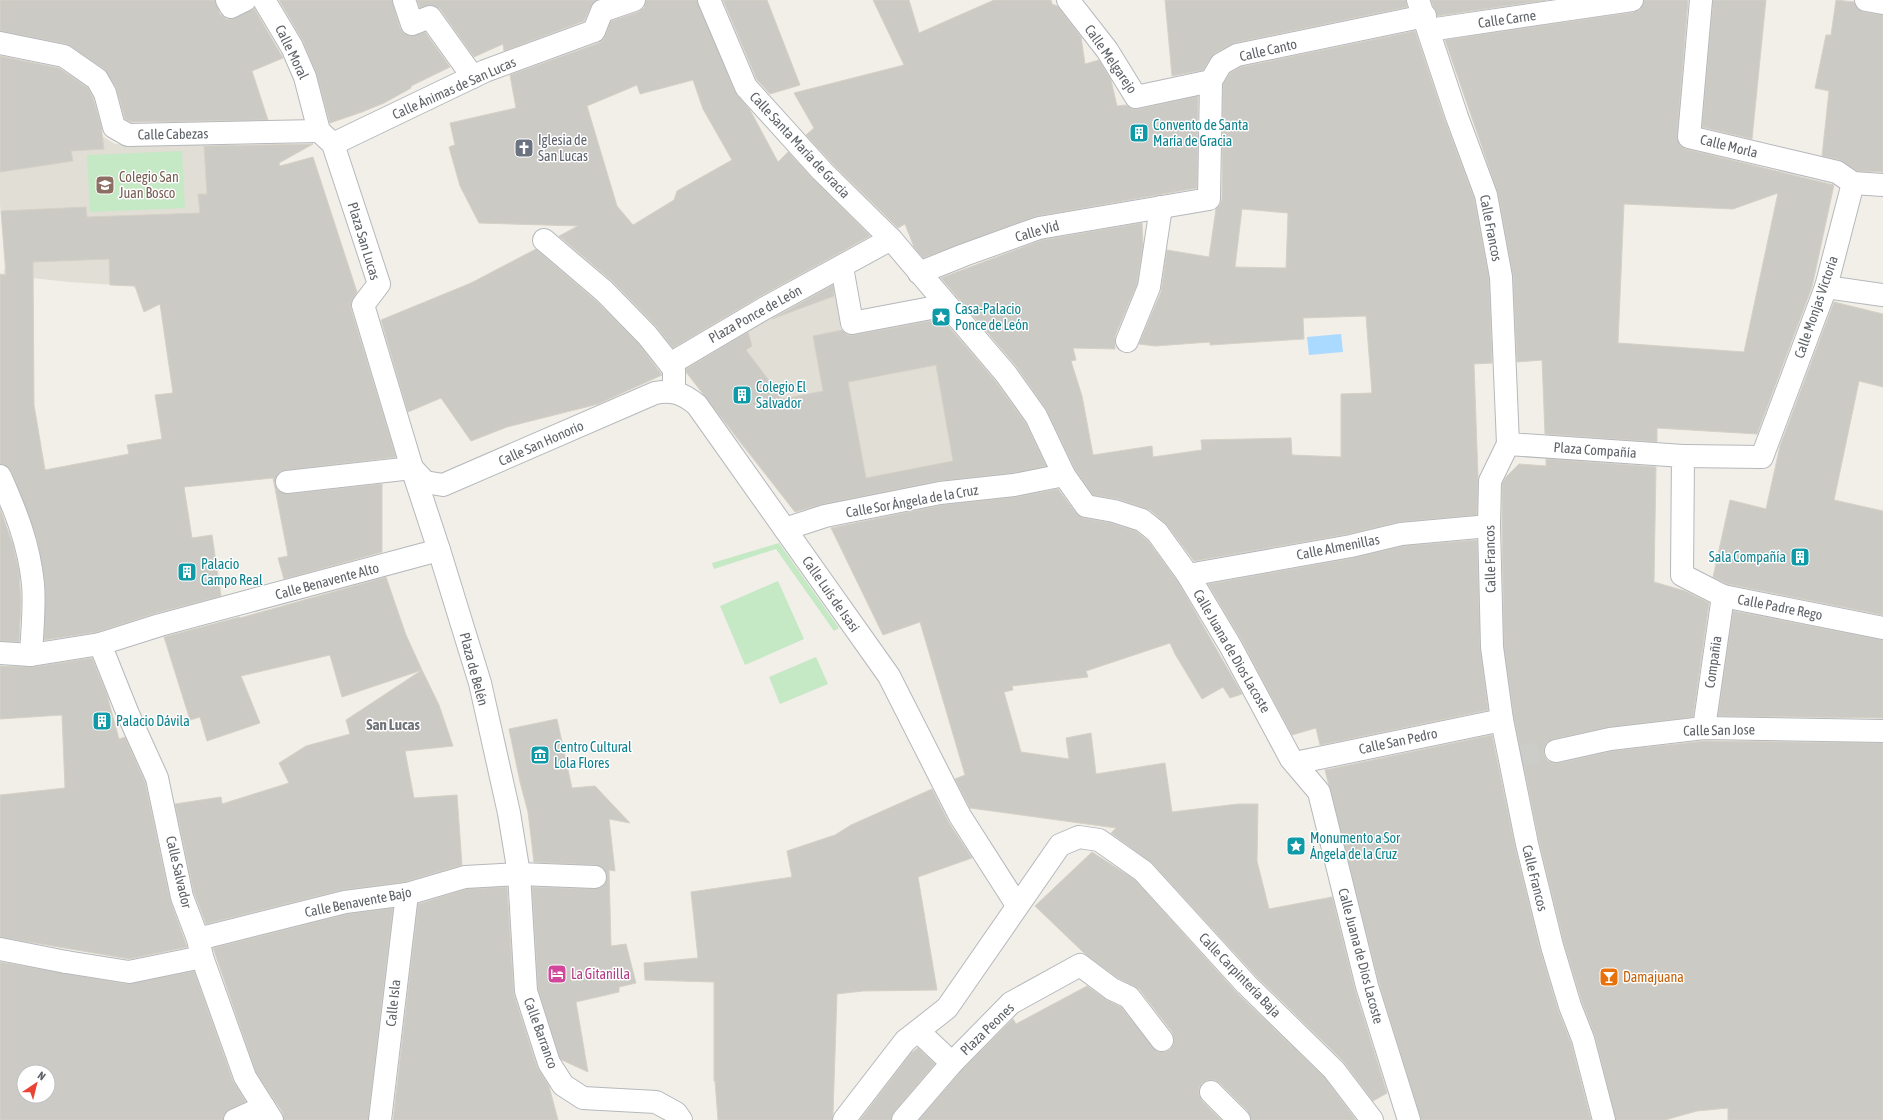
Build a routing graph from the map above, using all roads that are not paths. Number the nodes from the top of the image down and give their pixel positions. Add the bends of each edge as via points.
1 (228, 0) edge
2 (245, 0) edge
3 (264, 0) edge
4 (404, 0) edge
5 (634, 0) edge
6 (709, 0) edge
7 (1068, 0) edge
8 (1632, 0) edge
9 (1701, 0) edge
10 (1866, 0) edge
11 (1883, 3) edge
12 (1424, 15) edge
13 (0, 43) edge
14 (473, 77) junction
15 (1211, 81) junction
16 (326, 137) junction
17 (1853, 183) junction
18 (1883, 185) edge
19 (1161, 207) junction
20 (891, 239) junction
21 (544, 240) dead end
22 (842, 267) junction
23 (919, 273) junction
24 (1826, 287) junction
25 (1883, 295) edge
26 (947, 305) junction
27 (1127, 341) dead end
28 (670, 364) junction
29 (674, 392) junction
30 (1508, 444) junction
31 (1683, 456) junction
32 (1762, 457) joint
33 (412, 468) junction
34 (1064, 475) junction
35 (0, 476) edge
36 (287, 482) dead end
37 (1489, 526) junction
38 (785, 529) junction
39 (440, 550) junction
40 (1188, 575) junction
41 (1722, 596) junction
42 (1883, 628) edge
43 (100, 644) junction
44 (0, 653) edge
45 (31, 655) junction
46 (1502, 720) junction
47 (1704, 728) junction
48 (1883, 731) edge
49 (1556, 750) tunnel mouth
50 (1295, 763) junction
51 (519, 874) junction
52 (595, 877) dead end
53 (407, 894) junction
54 (1017, 905) junction
55 (200, 948) junction
56 (0, 949) edge
57 (918, 1031) junction
58 (1162, 1040) dead end
59 (952, 1063) junction
60 (1211, 1092) dead end
61 (268, 1114) edge
62 (380, 1116) edge
63 (235, 1120) edge
64 (681, 1120) edge
65 (844, 1120) edge
66 (903, 1120) edge
67 (1239, 1120) edge
68 (1372, 1120) edge
69 (1409, 1120) edge
70 (1604, 1120) edge

1 - 2 street via 231,7
3 - 16 street, Calle Moral via 292,47 306,77
4 - 14 street via 412,24 430,17
5 - 14 street, Calle Ánimas de San Lucas via 602,11 594,31
6 - 20 street, Calle Santa María de Gracia via 746,87 822,170
7 - 15 street, Calle Melgarejo via 1107,50 1136,97
8 - 12 street, Calle Carne
9 - 17 street, Calle Morla via 1689,136 1837,172
10 - 11 street
12 - 15 street, Calle Canto via 1237,56 1221,64
12 - 30 street, Calle Francos via 1457,117 1486,195 1501,277
13 - 16 street, Calle Cabezas via 64,56 97,79 105,93 114,127 128,135
14 - 16 street, Calle Ánimas de San Lucas
15 - 19 street, Calle Canto via 1209,199
16 - 33 street, Plaza San Lucas via 379,284 363,305
17 - 18 street
17 - 24 street, Calle Monjas Victoria
19 - 23 street, Calle Vid via 1039,228
19 - 27 street via 1149,287
20 - 22 street, Plaza Ponce de León
20 - 23 street, Calle Santa María de Gracia
21 - 28 street via 604,291 647,335
22 - 26 street via 852,323
22 - 28 street, Plaza Ponce de León
23 - 26 street, Calle Juana de Dios Lacoste
24 - 25 street
24 - 32 street, Calle Monjas Victoria
26 - 34 street, Calle Juana de Dios Lacoste via 1014,384 1036,416
28 - 29 street via 674,369
29 - 33 street, Calle San Honorio via 654,393 443,486 425,482
29 - 38 street, Calle Luis de Isasi via 688,397 697,405
30 - 31 street, Plaza Compañía
30 - 37 street, Calle Francos via 1490,481
31 - 32 street, Plaza Compañía
31 - 41 street, Calle Padre Rego via 1682,575
33 - 36 street
33 - 39 street, Plaza de Belén
34 - 38 street, Calle Sor Ángela de la Cruz via 1014,485 940,493 825,516
34 - 40 street, Calle Juana de Dios Lacoste via 1086,506 1142,520 1157,532
35 - 45 street via 20,520 27,546 33,585
37 - 40 street, Calle Almenillas via 1401,534 1351,546
37 - 46 street, Calle Francos via 1492,647
38 - 54 street, Calle Luis de Isasi via 889,676 960,816
39 - 43 street, Calle Benavente Alto via 160,625
39 - 51 street, Plaza de Belén via 480,683 509,813
40 - 50 street, Calle Juana de Dios Lacoste
41 - 42 street, Calle Padre Rego
41 - 47 street, Compañia
43 - 45 street, Calle Benavente Alto
43 - 55 street, Calle Salvador via 157,778 182,897
44 - 45 street, Calle Benavente Alto
46 - 50 street, Calle San Pedro
46 - 70 street, Calle Francos via 1513,756 1527,844 1552,946 1583,1040
47 - 48 street, Calle San Jose
47 - 49 street, Calle San Jose via 1610,739
50 - 69 street, Calle Juana de Dios Lacoste via 1319,792 1367,986
51 - 52 street, Calle Benavente Bajo
51 - 53 street, Calle Benavente Bajo via 465,877
51 - 64 street, Calle Barranco via 526,991 549,1063 563,1085 583,1098 656,1102 676,1113
53 - 55 street, Calle Benavente Bajo via 345,902
53 - 62 street, Calle Isla
54 - 57 street via 947,1008
54 - 68 street, Calle Carpintería Baja via 1060,845 1079,837 1099,840 1143,872 1246,984 1334,1070
55 - 56 street, Calle Benavente Bajo via 129,972
55 - 61 street, Calle Salvador via 245,1078
57 - 59 street, Plaza Peones
57 - 65 street via 905,1041
58 - 59 street, Plaza Peones via 1129,998 1112,990 1080,965 1011,1003
59 - 66 street
60 - 67 street
61 - 63 street

